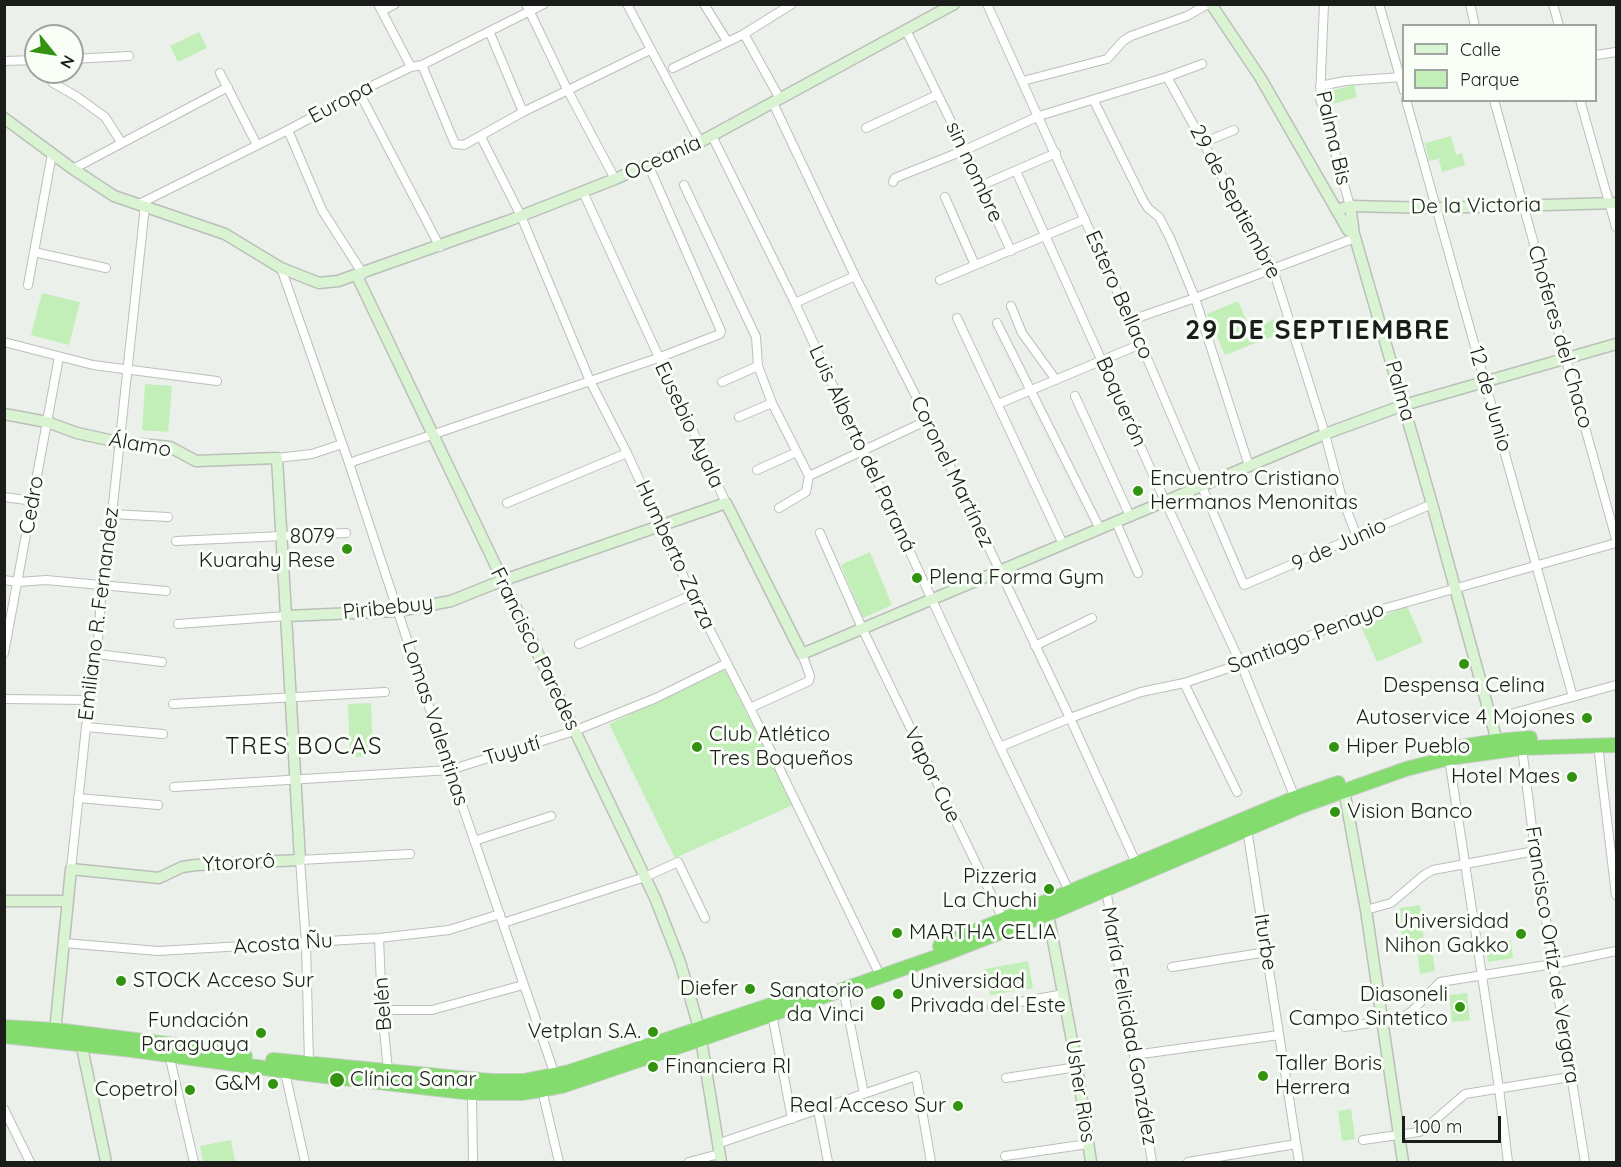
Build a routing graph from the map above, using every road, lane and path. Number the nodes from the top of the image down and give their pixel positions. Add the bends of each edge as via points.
1 (395, 4) edge
2 (544, 4) edge
3 (627, 4) edge
4 (704, 4) edge
5 (792, 4) edge
6 (954, 4) edge
7 (987, 4) edge
8 (1210, 4) edge
9 (1324, 4) edge
10 (1379, 4) edge
11 (1470, 4) edge
12 (1553, 4) edge
13 (380, 8) edge
14 (528, 8) edge
15 (938, 8) edge
16 (1475, 24) edge
17 (1558, 24) edge
18 (906, 30) junction
19 (490, 33) junction
20 (744, 34) junction
21 (727, 41) junction
22 (650, 50) junction
23 (1617, 52) edge
24 (1597, 55) edge
25 (129, 57) dead end
26 (84, 59) edge
27 (24, 60) edge
28 (4, 61) edge
29 (1202, 64) dead end
30 (422, 65) junction
31 (411, 67) junction
32 (673, 68) dead end
33 (220, 74) dead end
34 (1167, 77) junction
35 (1402, 77) edge
36 (1023, 81) junction
37 (55, 84) edge
38 (1320, 86) junction
39 (228, 87) junction
40 (567, 90) junction
41 (359, 92) junction
42 (937, 95) junction
43 (1094, 100) junction
44 (776, 101) junction
45 (1407, 102) edge
46 (1495, 102) edge
47 (1581, 102) edge
48 (523, 112) junction
49 (1039, 116) junction
50 (4, 118) edge
51 (866, 128) dead end
52 (288, 130) junction
53 (1234, 130) dead end
54 (712, 136) junction
55 (481, 137) junction
56 (121, 142) junction
57 (700, 142) junction
58 (1205, 142) junction
59 (257, 146) junction
60 (965, 150) junction
61 (1056, 153) junction
62 (52, 154) junction
63 (648, 164) junction
64 (73, 168) junction
65 (1016, 171) junction
66 (615, 179) junction
67 (893, 182) dead end
68 (684, 185) dead end
69 (980, 186) junction
70 (584, 192) junction
71 (945, 197) dead end
72 (1613, 203) edge
73 (142, 205) junction
74 (1350, 206) junction
75 (1524, 206) junction
76 (1436, 208) junction
77 (1336, 210) junction
78 (521, 216) junction
79 (1085, 219) junction
80 (1617, 227) edge
81 (1045, 236) junction
82 (1355, 236) junction
83 (440, 247) junction
84 (1011, 250) junction
85 (34, 252) junction
86 (975, 265) junction
87 (106, 268) dead end
88 (281, 268) junction
89 (1273, 269) junction
90 (360, 274) junction
91 (855, 276) junction
92 (940, 280) dead end
93 (28, 285) dead end
94 (1195, 298) junction
95 (795, 303) junction
96 (1011, 306) dead end
97 (957, 318) dead end
98 (1131, 320) junction
99 (998, 323) dead end
100 (4, 342) edge
101 (1141, 344) junction
102 (1617, 344) edge
103 (59, 357) junction
104 (658, 358) junction
105 (1567, 359) junction
106 (1102, 361) junction
107 (758, 366) junction
108 (126, 370) junction
109 (1056, 380) junction
110 (217, 381) dead end
111 (590, 381) junction
112 (1485, 381) junction
113 (722, 382) dead end
114 (1032, 390) junction
115 (1075, 396) dead end
116 (772, 403) junction
117 (998, 404) junction
118 (1404, 405) junction
119 (4, 414) edge
120 (739, 417) dead end
121 (928, 420) junction
122 (47, 422) junction
123 (1325, 434) junction
124 (432, 435) junction
125 (118, 442) junction
126 (342, 444) junction
127 (863, 451) junction
128 (797, 452) junction
129 (627, 453) junction
130 (277, 458) junction
131 (349, 463) junction
132 (1249, 466) junction
133 (757, 470) dead end
134 (809, 476) junction
135 (1202, 486) junction
136 (4, 497) edge
137 (34, 501) junction
138 (1165, 501) junction
139 (507, 503) dead end
140 (726, 503) junction
141 (1432, 504) junction
142 (779, 508) dead end
143 (112, 514) junction
144 (1130, 516) junction
145 (168, 517) dead end
146 (1116, 522) junction
147 (660, 526) junction
148 (1100, 529) junction
149 (346, 533) dead end
150 (820, 533) dead end
151 (281, 537) junction
152 (1357, 537) junction
153 (176, 541) dead end
154 (1617, 541) edge
155 (1064, 544) junction
156 (1537, 564) junction
157 (999, 572) junction
158 (1138, 573) dead end
159 (4, 580) edge
160 (501, 581) junction
161 (18, 582) junction
162 (102, 584) junction
163 (1246, 586) joint
164 (1455, 588) junction
165 (166, 591) dead end
166 (692, 595) junction
167 (933, 599) junction
168 (399, 611) junction
169 (286, 616) junction
170 (1092, 618) dead end
171 (178, 624) dead end
172 (862, 628) junction
173 (579, 644) dead end
174 (1035, 646) junction
175 (4, 653) edge
176 (97, 654) junction
177 (802, 654) junction
178 (162, 662) dead end
179 (727, 663) junction
180 (1241, 664) junction
181 (1184, 683) junction
182 (1617, 685) edge
183 (385, 692) dead end
184 (1573, 697) junction
185 (4, 699) edge
186 (291, 699) junction
187 (90, 700) junction
188 (173, 704) dead end
189 (750, 708) junction
190 (1070, 718) junction
191 (1492, 719) junction
192 (86, 727) junction
193 (574, 731) junction
194 (163, 734) dead end
195 (1617, 736) edge
196 (1497, 741) junction
197 (1598, 745) junction
198 (1617, 745) edge
199 (1000, 747) junction
200 (1522, 748) junction
201 (1449, 758) junction
202 (450, 770) junction
203 (295, 779) junction
204 (1344, 786) junction
205 (174, 787) dead end
206 (1237, 792) dead end
207 (78, 798) junction
208 (1295, 798) junction
209 (158, 805) dead end
210 (551, 816) dead end
211 (1247, 829) junction
212 (1612, 838) edge
213 (474, 841) junction
214 (1535, 851) junction
215 (410, 854) dead end
216 (300, 860) junction
217 (1464, 864) junction
218 (1137, 865) junction
219 (71, 869) junction
220 (645, 877) junction
221 (1106, 889) junction
222 (1070, 893) junction
223 (1617, 895) edge
224 (4, 901) edge
225 (68, 901) junction
226 (1366, 910) junction
227 (1048, 914) junction
228 (500, 915) junction
229 (705, 918) dead end
230 (1004, 921) junction
231 (503, 923) junction
232 (379, 938) junction
233 (306, 942) junction
234 (64, 943) junction
235 (1617, 951) edge
236 (1267, 952) junction
237 (1553, 964) junction
238 (1172, 967) dead end
239 (877, 969) junction
240 (1480, 975) junction
241 (523, 985) junction
242 (843, 988) junction
243 (1064, 994) junction
244 (992, 1007) dead end
245 (382, 1010) junction
246 (772, 1014) junction
247 (4, 1018) edge
248 (1383, 1021) junction
249 (56, 1022) junction
250 (4, 1027) edge
251 (1345, 1027) dead end
252 (700, 1034) junction
253 (1279, 1035) junction
254 (4, 1036) edge
255 (4, 1044) edge
256 (83, 1052) junction
257 (1134, 1055) junction
258 (258, 1058) junction
259 (171, 1063) junction
260 (1077, 1067) junction
261 (309, 1068) junction
262 (388, 1070) junction
263 (555, 1075) junction
264 (286, 1077) junction
265 (1570, 1077) junction
266 (1006, 1078) dead end
267 (1499, 1088) junction
268 (542, 1090) junction
269 (472, 1093) junction
270 (864, 1094) junction
271 (4, 1109) edge
272 (818, 1110) junction
273 (792, 1119) junction
274 (1398, 1135) junction
275 (1363, 1140) dead end
276 (1088, 1144) junction
277 (1296, 1144) junction
278 (719, 1154) edge
279 (1005, 1156) dead end
280 (30, 1162) edge
281 (106, 1162) edge
282 (194, 1162) edge
283 (305, 1162) edge
284 (473, 1162) edge
285 (559, 1162) edge
286 (689, 1162) edge
287 (828, 1162) edge
288 (931, 1162) edge
289 (1091, 1162) edge
290 (1152, 1162) edge
291 (1188, 1162) edge
292 (1299, 1162) edge
293 (1402, 1162) edge
294 (1508, 1162) edge
295 (1585, 1162) edge

1 - 13 street
2 - 14 street, Europa
3 - 22 street
4 - 21 street
5 - 20 street
6 - 15 street, Oceanía
7 - 36 street, Estero Bellaco
8 - 36 street via 1131,36 1107,59
8 - 77 street, Palma via 1260,77
9 - 38 street, Palma Bis
10 - 35 street
11 - 16 street
12 - 17 street
13 - 31 street
14 - 19 street, Europa
14 - 40 street
15 - 18 street, Oceanía
18 - 42 street, sin nombre
18 - 44 street, Oceanía
19 - 30 street, Europa
19 - 48 street
20 - 21 street
20 - 44 street, Coronel Martínez
21 - 32 street
22 - 40 street
22 - 57 street
23 - 24 street
25 - 26 street
27 - 28 street
29 - 34 street
30 - 31 street, Europa
30 - 55 street via 455,144 464,145
31 - 41 street, Europa
33 - 39 street
34 - 43 street
34 - 58 street, 29 de Septiembre
35 - 38 street
36 - 49 street, Estero Bellaco
37 - 56 street via 105,117
38 - 74 street, Palma Bis
39 - 56 street
39 - 59 street
40 - 48 street
40 - 66 street
41 - 52 street, Europa
41 - 83 street
42 - 51 street
42 - 60 street, sin nombre
43 - 49 street
43 - 94 street via 1143,200 1159,217 1170,238
44 - 54 street, Oceanía
44 - 91 street, Coronel Martínez
45 - 76 street, 12 de Junio
46 - 75 street, Choferes del Chaco
47 - 72 street
48 - 55 street
49 - 60 street
49 - 61 street, Estero Bellaco
50 - 62 street, Oceanía
52 - 59 street, Europa
52 - 90 street via 322,210
53 - 58 street
54 - 57 street, Oceanía
54 - 95 street, Luis Alberto del Paraná
55 - 78 street, Humberto Zarza
56 - 64 street
57 - 63 street, Oceanía
58 - 89 street, 29 de Septiembre
59 - 73 street, Europa
60 - 67 street
60 - 69 street, sin nombre
61 - 65 street
61 - 79 street, Estero Bellaco
62 - 64 street, Oceanía
62 - 85 street
63 - 66 street, Oceanía
63 - 104 street via 721,331
64 - 73 street, Oceanía via 114,196
65 - 69 street
65 - 81 street, Boquerón
66 - 70 street, Oceanía
68 - 107 street via 756,337
69 - 84 street, sin nombre
70 - 78 street, Oceanía
70 - 104 street, Eusebio Ayala
71 - 86 street
72 - 75 street, De la Victoria
72 - 80 street
73 - 88 street, Oceanía via 225,234
73 - 108 street, Emiliano R. Fernandez
74 - 76 street, De la Victoria
74 - 77 street, De la Victoria
74 - 82 street, Palma Bis
75 - 76 street, De la Victoria
75 - 105 street, Choferes del Chaco
76 - 112 street, 12 de Junio
77 - 82 street, Palma
78 - 83 street, Oceanía
78 - 111 street, Humberto Zarza
79 - 81 street
79 - 98 street, Estero Bellaco
81 - 84 street
81 - 106 street, Boquerón
82 - 89 street
82 - 118 street, Palma
83 - 90 street, Oceanía
84 - 86 street
85 - 87 street
85 - 93 street
86 - 92 street
88 - 90 street, Oceanía via 319,283
88 - 126 street, Lomas Valentinas
89 - 94 street
89 - 123 street, 29 de Septiembre
90 - 124 street, Francisco Paredes
91 - 95 street
91 - 121 street, Coronel Martínez
94 - 98 street
94 - 132 street
95 - 127 street, Luis Alberto del Paraná
96 - 109 street via 1022,333
97 - 117 street
98 - 101 street, Estero Bellaco
99 - 114 street
100 - 103 street
101 - 106 street
101 - 135 street, Estero Bellaco
102 - 105 street
103 - 108 street
103 - 122 street, Cedro
104 - 111 street
104 - 140 street, Eusebio Ayala
105 - 112 street
105 - 154 street, Choferes del Chaco
106 - 109 street
106 - 138 street, Boquerón
107 - 113 street
107 - 116 street
108 - 110 street
108 - 125 street, Emiliano R. Fernandez
109 - 114 street
111 - 124 street
111 - 129 street, Humberto Zarza
112 - 118 street
112 - 156 street, 12 de Junio
114 - 117 street
114 - 148 street
115 - 144 street
116 - 120 street
116 - 128 street
117 - 155 street
118 - 123 street
118 - 141 street, Palma
119 - 122 street, Álamo
121 - 127 street
121 - 157 street, Coronel Martínez
122 - 125 street, Álamo
122 - 137 street, Cedro
123 - 132 street
123 - 152 street, 29 de Septiembre
124 - 131 street
124 - 160 street, Francisco Paredes
125 - 130 street, Álamo via 170,447 196,461
125 - 143 street, Emiliano R. Fernandez
126 - 130 street via 312,454
126 - 131 street, Lomas Valentinas
127 - 134 street
127 - 167 street, Luis Alberto del Paraná
128 - 133 street
128 - 134 street
129 - 139 street
129 - 147 street, Humberto Zarza
130 - 151 street
131 - 168 street, Lomas Valentinas
132 - 135 street
134 - 142 street via 806,492
135 - 138 street
135 - 163 street, Estero Bellaco
136 - 137 street
137 - 161 street, Cedro
138 - 144 street
138 - 180 street, Boquerón
140 - 147 street, Piribebuy
140 - 177 street, Eusebio Ayala
141 - 152 street, 9 de Junio
141 - 164 street, Palma
143 - 145 street
143 - 162 street, Emiliano R. Fernandez
144 - 146 street
146 - 148 street
146 - 158 street
147 - 160 street, Piribebuy
147 - 166 street, Humberto Zarza
148 - 155 street
149 - 151 street
150 - 172 street, Vapor Cue
151 - 153 street
151 - 169 street
152 - 163 street, 9 de Junio
154 - 156 street, Santiago Penayo
155 - 157 street
156 - 164 street, Santiago Penayo
156 - 184 street, 12 de Junio
157 - 167 street
157 - 174 street, Coronel Martínez
159 - 161 street
160 - 168 street, Piribebuy via 451,601
160 - 193 street, Francisco Paredes
161 - 162 street
161 - 175 street, Cedro
162 - 165 street
162 - 176 street, Emiliano R. Fernandez
164 - 180 street, Santiago Penayo via 1358,616
164 - 191 street, Palma
166 - 173 street
166 - 179 street, Humberto Zarza
167 - 172 street
167 - 199 street, Luis Alberto del Paraná
168 - 169 street, Piribebuy
168 - 202 street, Lomas Valentinas
169 - 171 street, Piribebuy
169 - 186 street
170 - 174 street
172 - 177 street
172 - 230 street, Vapor Cue
174 - 190 street, Coronel Martínez
176 - 178 street
176 - 187 street, Emiliano R. Fernandez
177 - 189 street via 809,681
179 - 189 street, Humberto Zarza
179 - 193 street, Tuyutí via 656,698
180 - 181 street, Santiago Penayo
180 - 208 street, Boquerón
181 - 190 street, Santiago Penayo via 1141,692
181 - 206 street
182 - 184 street
183 - 186 street
184 - 191 street
185 - 187 street
186 - 188 street
186 - 203 street
187 - 192 street, Emiliano R. Fernandez
189 - 239 street, Humberto Zarza
190 - 199 street, Santiago Penayo
190 - 218 street, Coronel Martínez
191 - 196 street, Palma
192 - 194 street
192 - 207 street, Emiliano R. Fernandez
193 - 202 street, Tuyutí
193 - 220 street, Francisco Paredes
195 - 196 highway
196 - 204 highway via 1424,754
197 - 198 highway
197 - 200 highway
197 - 212 street
199 - 222 street, Luis Alberto del Paraná
200 - 201 highway
200 - 214 street, Francisco Ortiz de Vergara
201 - 204 highway
201 - 217 street
202 - 203 street, Tuyutí
202 - 213 street, Lomas Valentinas
203 - 205 street, Tuyutí
203 - 216 street
204 - 208 highway
204 - 211 highway
204 - 226 street
207 - 209 street
207 - 219 street, Emiliano R. Fernandez
208 - 218 highway
210 - 213 street
211 - 221 highway
211 - 236 street, Iturbe
212 - 223 street
213 - 228 street, Lomas Valentinas
214 - 217 street
214 - 237 street, Francisco Ortiz de Vergara
215 - 216 street, Ytororô
216 - 219 street, Ytororô via 195,865 159,878
216 - 233 street
217 - 226 street via 1433,870 1390,903
217 - 240 street
218 - 222 highway
219 - 225 street, Emiliano R. Fernandez
220 - 229 street via 678,862
220 - 231 street
220 - 252 street, Francisco Paredes via 680,962
221 - 227 highway
221 - 257 street, María Felicidad González
222 - 230 highway
224 - 225 street
225 - 234 street, Emiliano R. Fernandez
226 - 248 street
227 - 242 highway
227 - 243 street, Usher Rios
228 - 231 street, Lomas Valentinas
228 - 232 street, Acosta Ñu via 449,930
230 - 239 highway
231 - 241 street, Lomas Valentinas
232 - 233 street, Acosta Ñu
232 - 245 street, Belén
233 - 234 street, Acosta Ñu via 158,951
233 - 261 street
234 - 249 street, Emiliano R. Fernandez
235 - 237 street
236 - 238 street
236 - 253 street, Iturbe
237 - 240 street
237 - 265 street, Francisco Ortiz de Vergara
239 - 252 highway
240 - 248 street via 1440,982 1411,1012
240 - 267 street
241 - 245 street via 432,1010
241 - 263 street, Lomas Valentinas
242 - 246 highway
242 - 270 street
243 - 244 street
243 - 260 street, Usher Rios
245 - 262 street, Belén
246 - 252 highway
246 - 273 street
247 - 249 highway
248 - 251 street
248 - 274 street
249 - 258 highway via 202,1040
250 - 258 highway via 56,1030
252 - 263 highway
252 - 268 highway
252 - 278 street, Francisco Paredes
253 - 257 street
253 - 277 street, Iturbe
254 - 261 highway
255 - 256 highway
256 - 259 highway
256 - 281 street
257 - 290 street, María Felicidad González
258 - 261 highway
259 - 264 highway
259 - 282 street
260 - 266 street
260 - 276 street, Usher Rios
261 - 262 highway
261 - 264 highway
261 - 269 highway
262 - 263 highway via 491,1081
264 - 283 street
265 - 267 street
265 - 295 street, Francisco Ortiz de Vergara
267 - 274 street via 1465,1094 1419,1132
267 - 294 street
268 - 269 highway
268 - 285 street
269 - 284 street
270 - 272 street
270 - 288 street via 916,1076
271 - 280 street
272 - 273 street
272 - 287 street
273 - 278 street
274 - 275 street
274 - 293 street
276 - 279 street
276 - 289 street, Usher Rios
277 - 291 street
277 - 292 street, Iturbe
278 - 286 street

